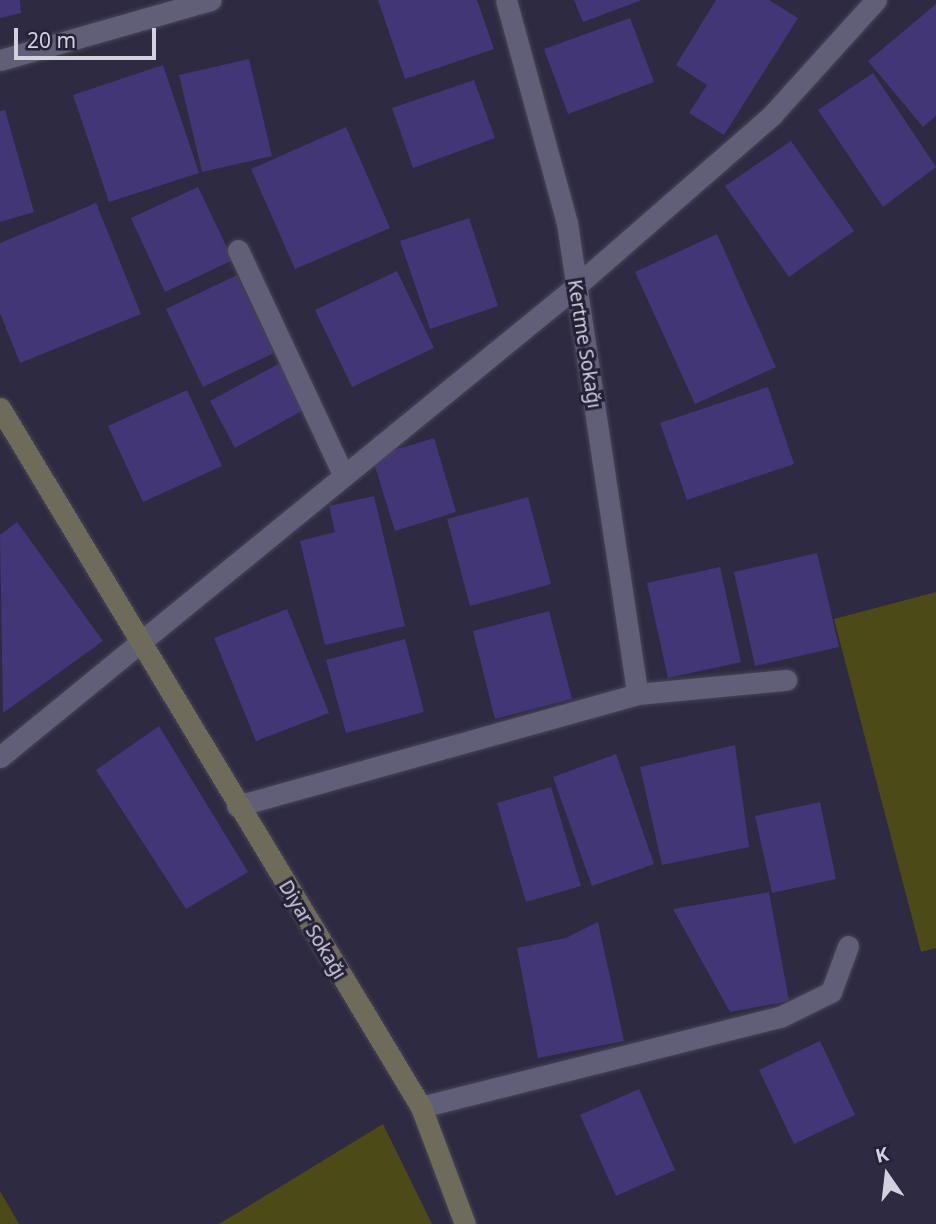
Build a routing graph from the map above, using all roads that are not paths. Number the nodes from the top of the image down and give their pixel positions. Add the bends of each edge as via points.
1 (506, 0) edge
2 (876, 0) edge
3 (206, 1) edge
4 (0, 60) edge
5 (238, 250) dead end
6 (575, 287) junction
7 (0, 408) edge
8 (342, 472) junction
9 (138, 646) junction
10 (786, 681) dead end
11 (638, 694) junction
12 (0, 757) edge
13 (237, 806) junction
14 (848, 946) dead end
15 (421, 1107) junction
16 (465, 1224) edge

1 - 6 street, Kertme Sokağı via 566,223
2 - 6 street via 772,115
3 - 4 street
5 - 8 street
6 - 8 street
6 - 11 street, Kertme Sokağı
7 - 9 street, Diyar Sokağı
8 - 9 street
9 - 12 street
9 - 13 street, Diyar Sokağı
10 - 11 street
11 - 13 street
13 - 15 street, Diyar Sokağı
14 - 15 street via 831,992 780,1017
15 - 16 street, Diyar Sokağı

